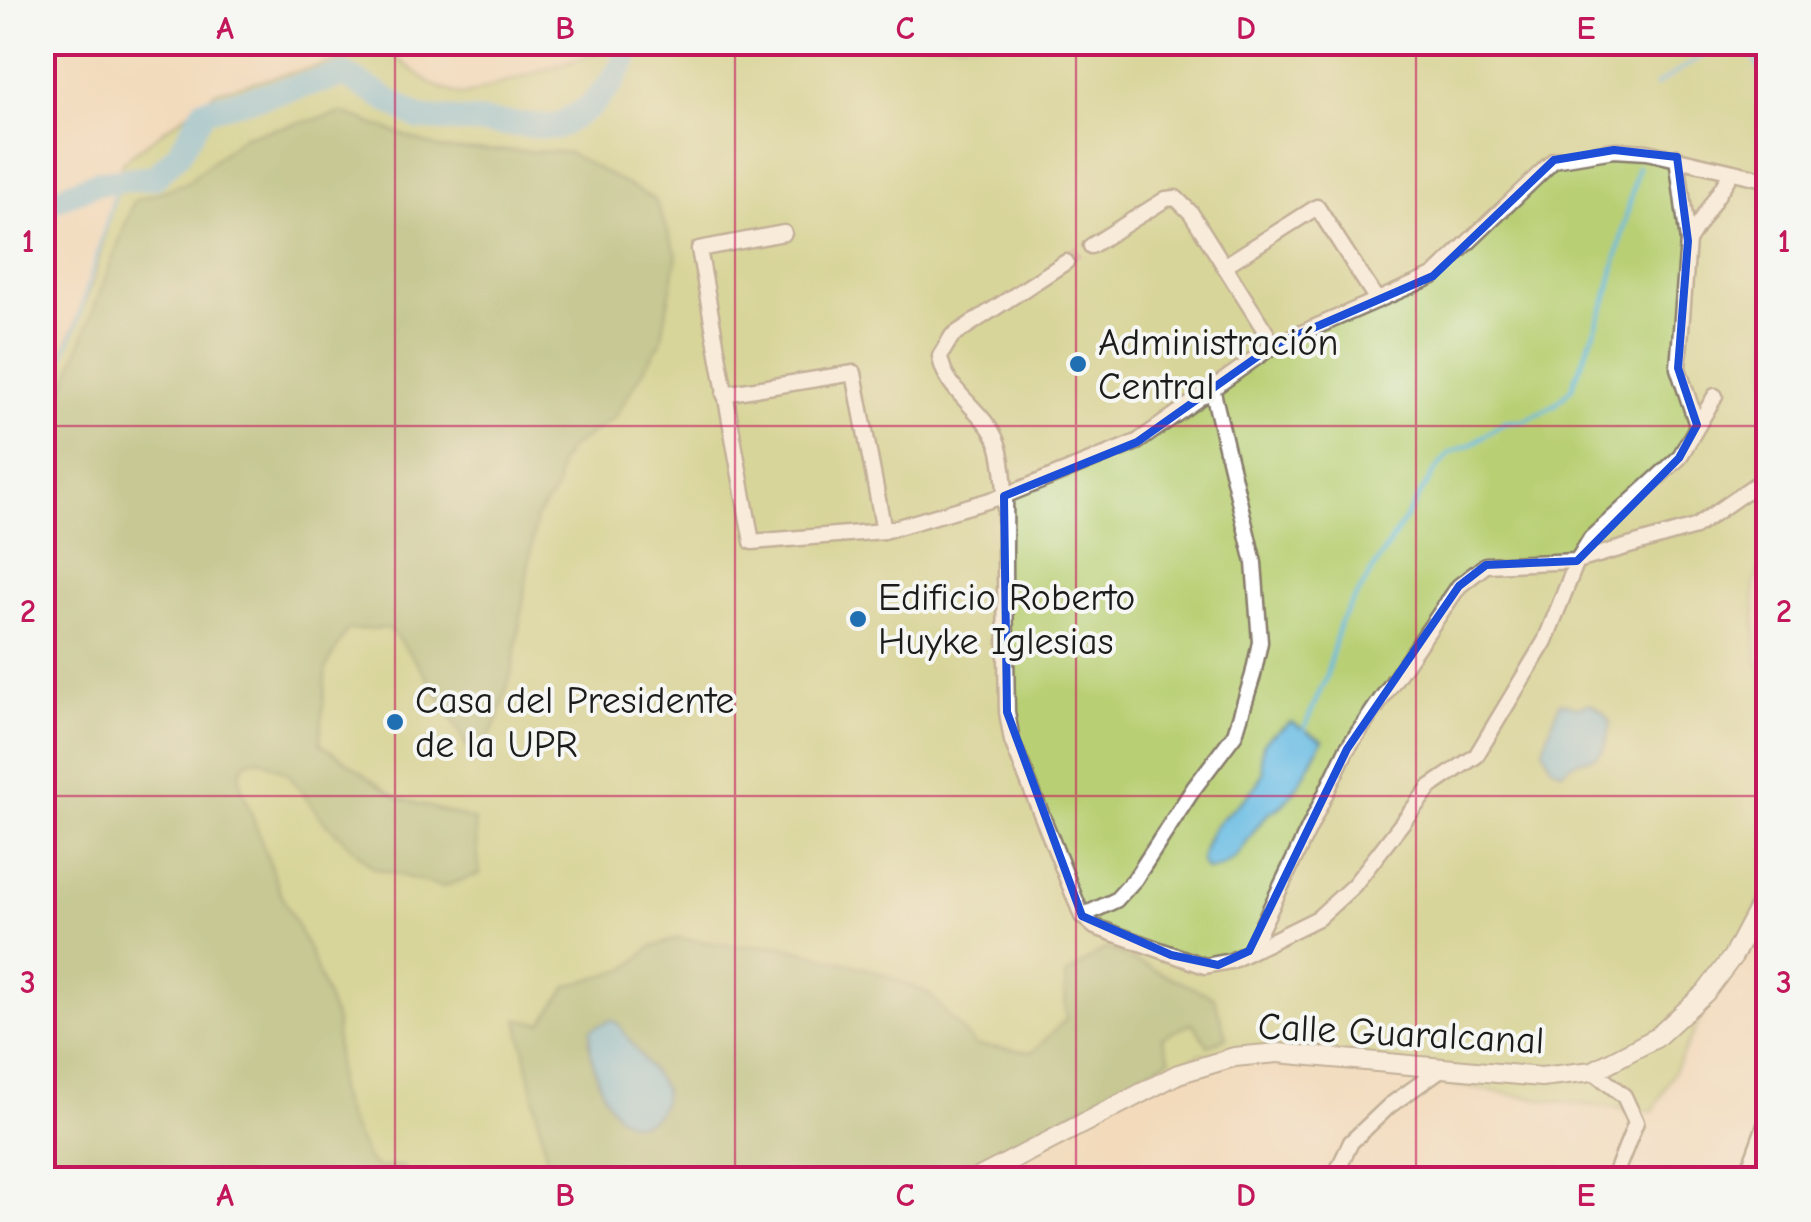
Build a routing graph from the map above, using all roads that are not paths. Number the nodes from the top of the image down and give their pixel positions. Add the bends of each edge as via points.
1 (1677, 157) junction
2 (1732, 172) junction
3 (1768, 180) edge
4 (784, 234) dead end
5 (1688, 241) junction
6 (1091, 246) tunnel mouth
7 (1066, 262) tunnel mouth
8 (1224, 266) junction
9 (1377, 300) junction
10 (1274, 345) junction
11 (1212, 388) junction
12 (724, 394) junction
13 (1715, 396) dead end
14 (1697, 425) junction
15 (1755, 486) dead end
16 (1004, 496) junction
17 (884, 531) junction
18 (1577, 561) junction
19 (1768, 890) edge
20 (1082, 916) junction
21 (1249, 951) junction
22 (1441, 1069) junction
23 (1593, 1071) junction
24 (1768, 1117) edge
25 (974, 1180) edge
26 (1333, 1180) edge
27 (1613, 1180) edge
28 (1745, 1180) edge

1 - 2 street
1 - 5 street
1 - 9 street via 1614,150 1554,160 1434,276
2 - 3 street
2 - 5 street
4 - 12 street via 700,249
5 - 14 street via 1678,368
6 - 8 street via 1176,198
7 - 16 street via 952,336 940,356 951,386 998,444
8 - 9 street via 1317,207
8 - 10 street
9 - 10 street
10 - 11 street
11 - 16 street via 1137,442
11 - 20 street via 1254,563 1260,642 1253,675 1235,734 1135,879 1116,900
12 - 17 street via 752,542
12 - 17 street via 854,373
13 - 14 street
14 - 18 street via 1678,458 1591,538
15 - 18 street via 1695,527
16 - 17 street
16 - 20 street via 1006,712
18 - 21 street via 1546,640 1476,756 1430,786 1354,886 1318,918
18 - 21 street via 1486,566 1459,586 1348,749
19 - 23 street, Calle Guaralcanal via 1706,992 1656,1038
20 - 21 street via 1205,966
22 - 23 street, Calle Guaralcanal via 1541,1077
22 - 25 street, Calle Guaralcanal via 1278,1053 1204,1064
22 - 26 street via 1351,1142
23 - 27 street via 1624,1096 1636,1122
24 - 28 street

